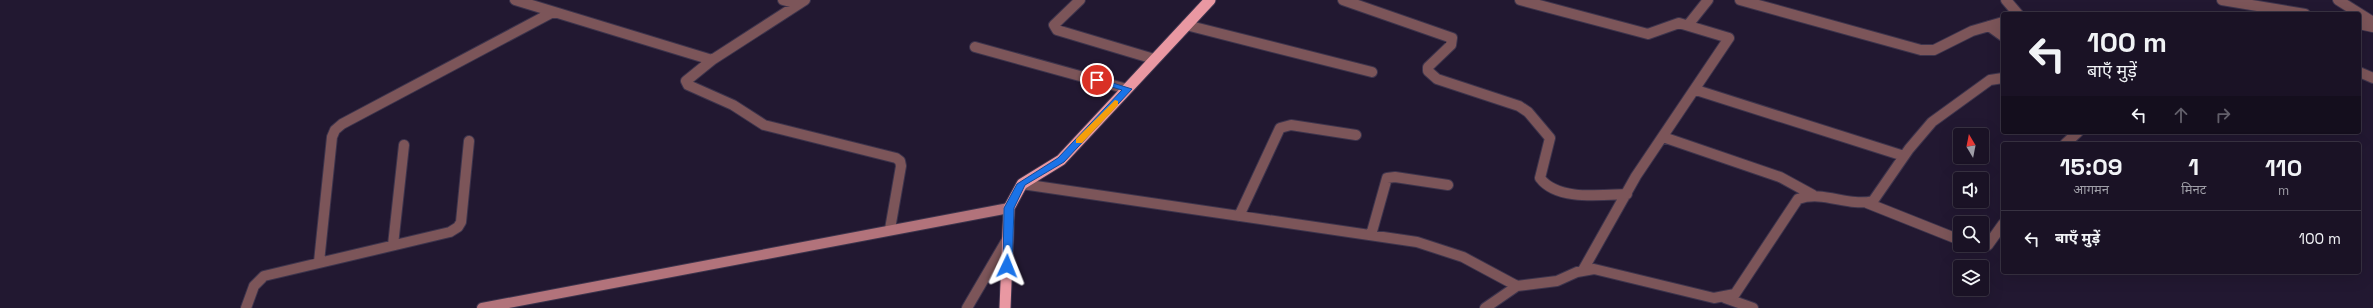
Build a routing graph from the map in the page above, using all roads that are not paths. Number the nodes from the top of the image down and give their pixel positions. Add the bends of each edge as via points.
1 (515, 0) edge
2 (784, 0) edge
3 (1080, 0) edge
4 (1210, 0) edge
5 (1343, 0) edge
6 (1520, 0) edge
7 (1708, 0) edge
8 (1740, 0) edge
9 (1778, 0) edge
10 (2006, 0) edge
11 (2222, 0) edge
12 (2338, 0) edge
13 (802, 2) edge
14 (1774, 9) junction
15 (553, 12) junction
16 (2016, 12) edge
17 (2293, 12) edge
18 (2357, 12) edge
19 (2361, 14) edge
20 (2373, 22) edge
21 (2001, 23) edge
22 (2361, 24) edge
23 (1186, 25) junction
24 (1688, 25) junction
25 (1989, 26) junction
26 (2373, 27) edge
27 (2001, 35) edge
28 (975, 47) dead end
29 (1154, 59) junction
30 (712, 60) junction
31 (1372, 72) dead end
32 (2361, 73) edge
33 (2001, 78) edge
34 (2373, 78) edge
35 (1127, 89) junction
36 (1696, 90) junction
37 (2076, 134) edge
38 (1356, 135) dead end
39 (1663, 137) junction
40 (469, 141) dead end
41 (2067, 142) edge
42 (404, 144) dead end
43 (1904, 156) junction
44 (1022, 184) junction
45 (1448, 185) dead end
46 (1626, 194) junction
47 (1813, 195) junction
48 (1867, 204) junction
49 (1009, 208) junction
50 (1239, 216) junction
51 (2001, 227) edge
52 (890, 229) junction
53 (1370, 235) junction
54 (1953, 237) edge
55 (1008, 238) junction
56 (393, 245) junction
57 (1989, 245) edge
58 (320, 262) junction
59 (1583, 270) junction
60 (1518, 286) junction
61 (1725, 298) junction
62 (246, 308) edge
63 (482, 308) edge
64 (967, 308) edge
65 (1005, 308) edge
66 (1485, 308) edge
67 (1753, 308) edge

1 - 15 street
2 - 13 street
3 - 29 street via 1054,25 1057,30
4 - 23 highway
5 - 46 street via 1452,38 1451,45 1428,67 1428,71 1437,79 1519,106 1528,112 1550,138 1540,178 1546,186 1580,195
6 - 24 street via 1648,34 1675,24
7 - 24 street
8 - 14 street
9 - 14 street
10 - 16 street
11 - 17 street
12 - 18 street
13 - 30 street
14 - 25 street via 1921,50 1934,50
15 - 30 street
15 - 58 street via 334,130
19 - 20 street
21 - 25 street
22 - 26 street
23 - 29 highway
23 - 31 street
24 - 36 street via 1729,38
25 - 27 street
28 - 35 street
29 - 35 highway
30 - 52 street via 686,81 688,85 733,105 768,126 900,161
32 - 34 street
33 - 43 street via 1990,80 1932,122
35 - 44 highway via 1061,160
36 - 39 street
36 - 43 street
37 - 41 street
38 - 50 street via 1291,126 1280,128
39 - 46 street
39 - 47 street via 1780,177
40 - 56 street via 461,222 458,227 450,232
42 - 56 street
43 - 48 street via 1873,201
44 - 49 highway
44 - 50 street
45 - 53 street via 1387,178
46 - 59 street
47 - 48 street
47 - 61 street via 1798,198 1742,286 1735,294
48 - 54 street
49 - 52 main road
49 - 55 highway
50 - 53 street
51 - 57 street
52 - 63 main road
53 - 60 street via 1439,248 1463,257
55 - 64 street
55 - 65 highway
56 - 58 street
58 - 62 street via 264,276 255,281
59 - 60 street via 1557,281
59 - 61 street via 1594,269 1714,298
60 - 66 street
61 - 67 street

